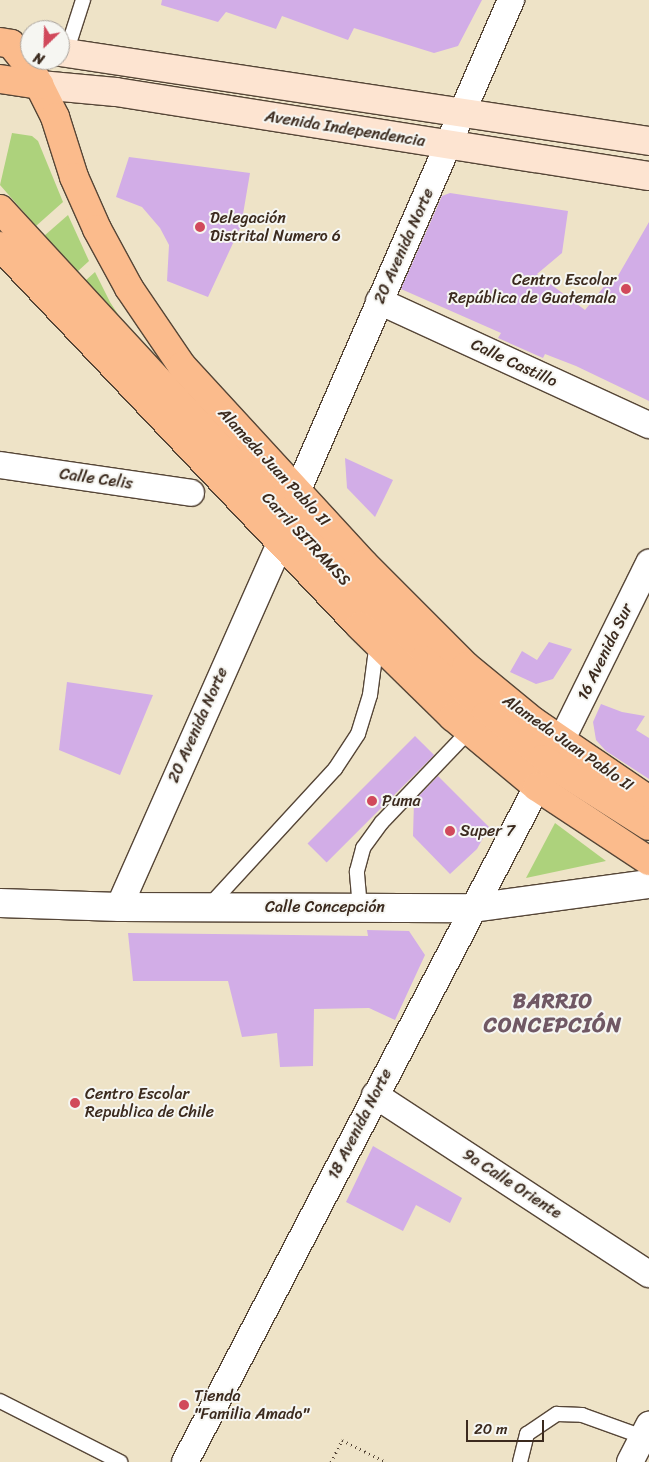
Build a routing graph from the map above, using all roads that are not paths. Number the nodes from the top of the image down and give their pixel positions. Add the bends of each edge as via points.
1 (83, 0) edge
2 (511, 0) edge
3 (70, 34) edge
4 (14, 44) edge
5 (70, 54) edge
6 (0, 79) edge
7 (40, 85) junction
8 (462, 114) junction
9 (649, 141) edge
10 (447, 146) junction
11 (649, 176) edge
12 (0, 209) edge
13 (2, 254) edge
14 (379, 301) junction
15 (649, 424) edge
16 (0, 465) edge
17 (297, 492) junction
18 (191, 493) dead end
19 (280, 543) junction
20 (649, 563) edge
21 (377, 642) junction
22 (470, 730) junction
23 (561, 741) junction
24 (537, 787) junction
25 (649, 800) edge
26 (649, 826) edge
27 (649, 861) edge
28 (649, 884) edge
29 (0, 903) edge
30 (119, 907) junction
31 (208, 907) junction
32 (360, 908) junction
33 (473, 908) junction
34 (375, 1095) junction
35 (649, 1274) edge
36 (0, 1401) edge
37 (646, 1431) edge
38 (120, 1462) edge
39 (185, 1462) edge
40 (520, 1462) edge
41 (630, 1462) edge

1 - 3 lane
2 - 8 street, 20 Avenida Norte
4 - 7 main road, Alameda Juan Pablo II
5 - 8 main road, Avenida Independencia
6 - 7 main road
7 - 10 main road, Avenida Independencia via 116,92
7 - 17 main road, Alameda Juan Pablo II via 55,117 88,212 129,288 182,366
8 - 9 main road, Avenida Independencia
8 - 10 street, 20 Avenida Norte
10 - 11 main road, Avenida Independencia
10 - 14 street, 20 Avenida Norte
12 - 26 main road, Carril SITRAMSS via 312,546 423,660 485,716 543,759
13 - 19 main road
14 - 15 street, Calle Castillo
14 - 17 street, 20 Avenida Norte
16 - 18 street, Calle Celis
17 - 23 main road, Alameda Juan Pablo II via 460,660 504,700
19 - 21 main road
19 - 30 street, 20 Avenida Norte
20 - 23 street, 16 Avenida Sur
21 - 22 main road
21 - 31 lane via 370,695 358,734 335,769
22 - 24 main road
22 - 32 lane via 382,822 363,848 357,870
23 - 25 main road, Alameda Juan Pablo II
24 - 27 main road
24 - 33 street, 18 Avenida Norte
28 - 33 street, Calle Concepción
29 - 30 street, Calle Concepción
30 - 31 street, Calle Concepción
31 - 32 street, Calle Concepción
32 - 33 street, Calle Concepción
33 - 34 street, 18 Avenida Norte
34 - 35 street, 9a Calle Oriente
34 - 39 street, 18 Avenida Norte
36 - 38 lane
37 - 40 lane via 582,1415 557,1414 527,1434
37 - 41 street

